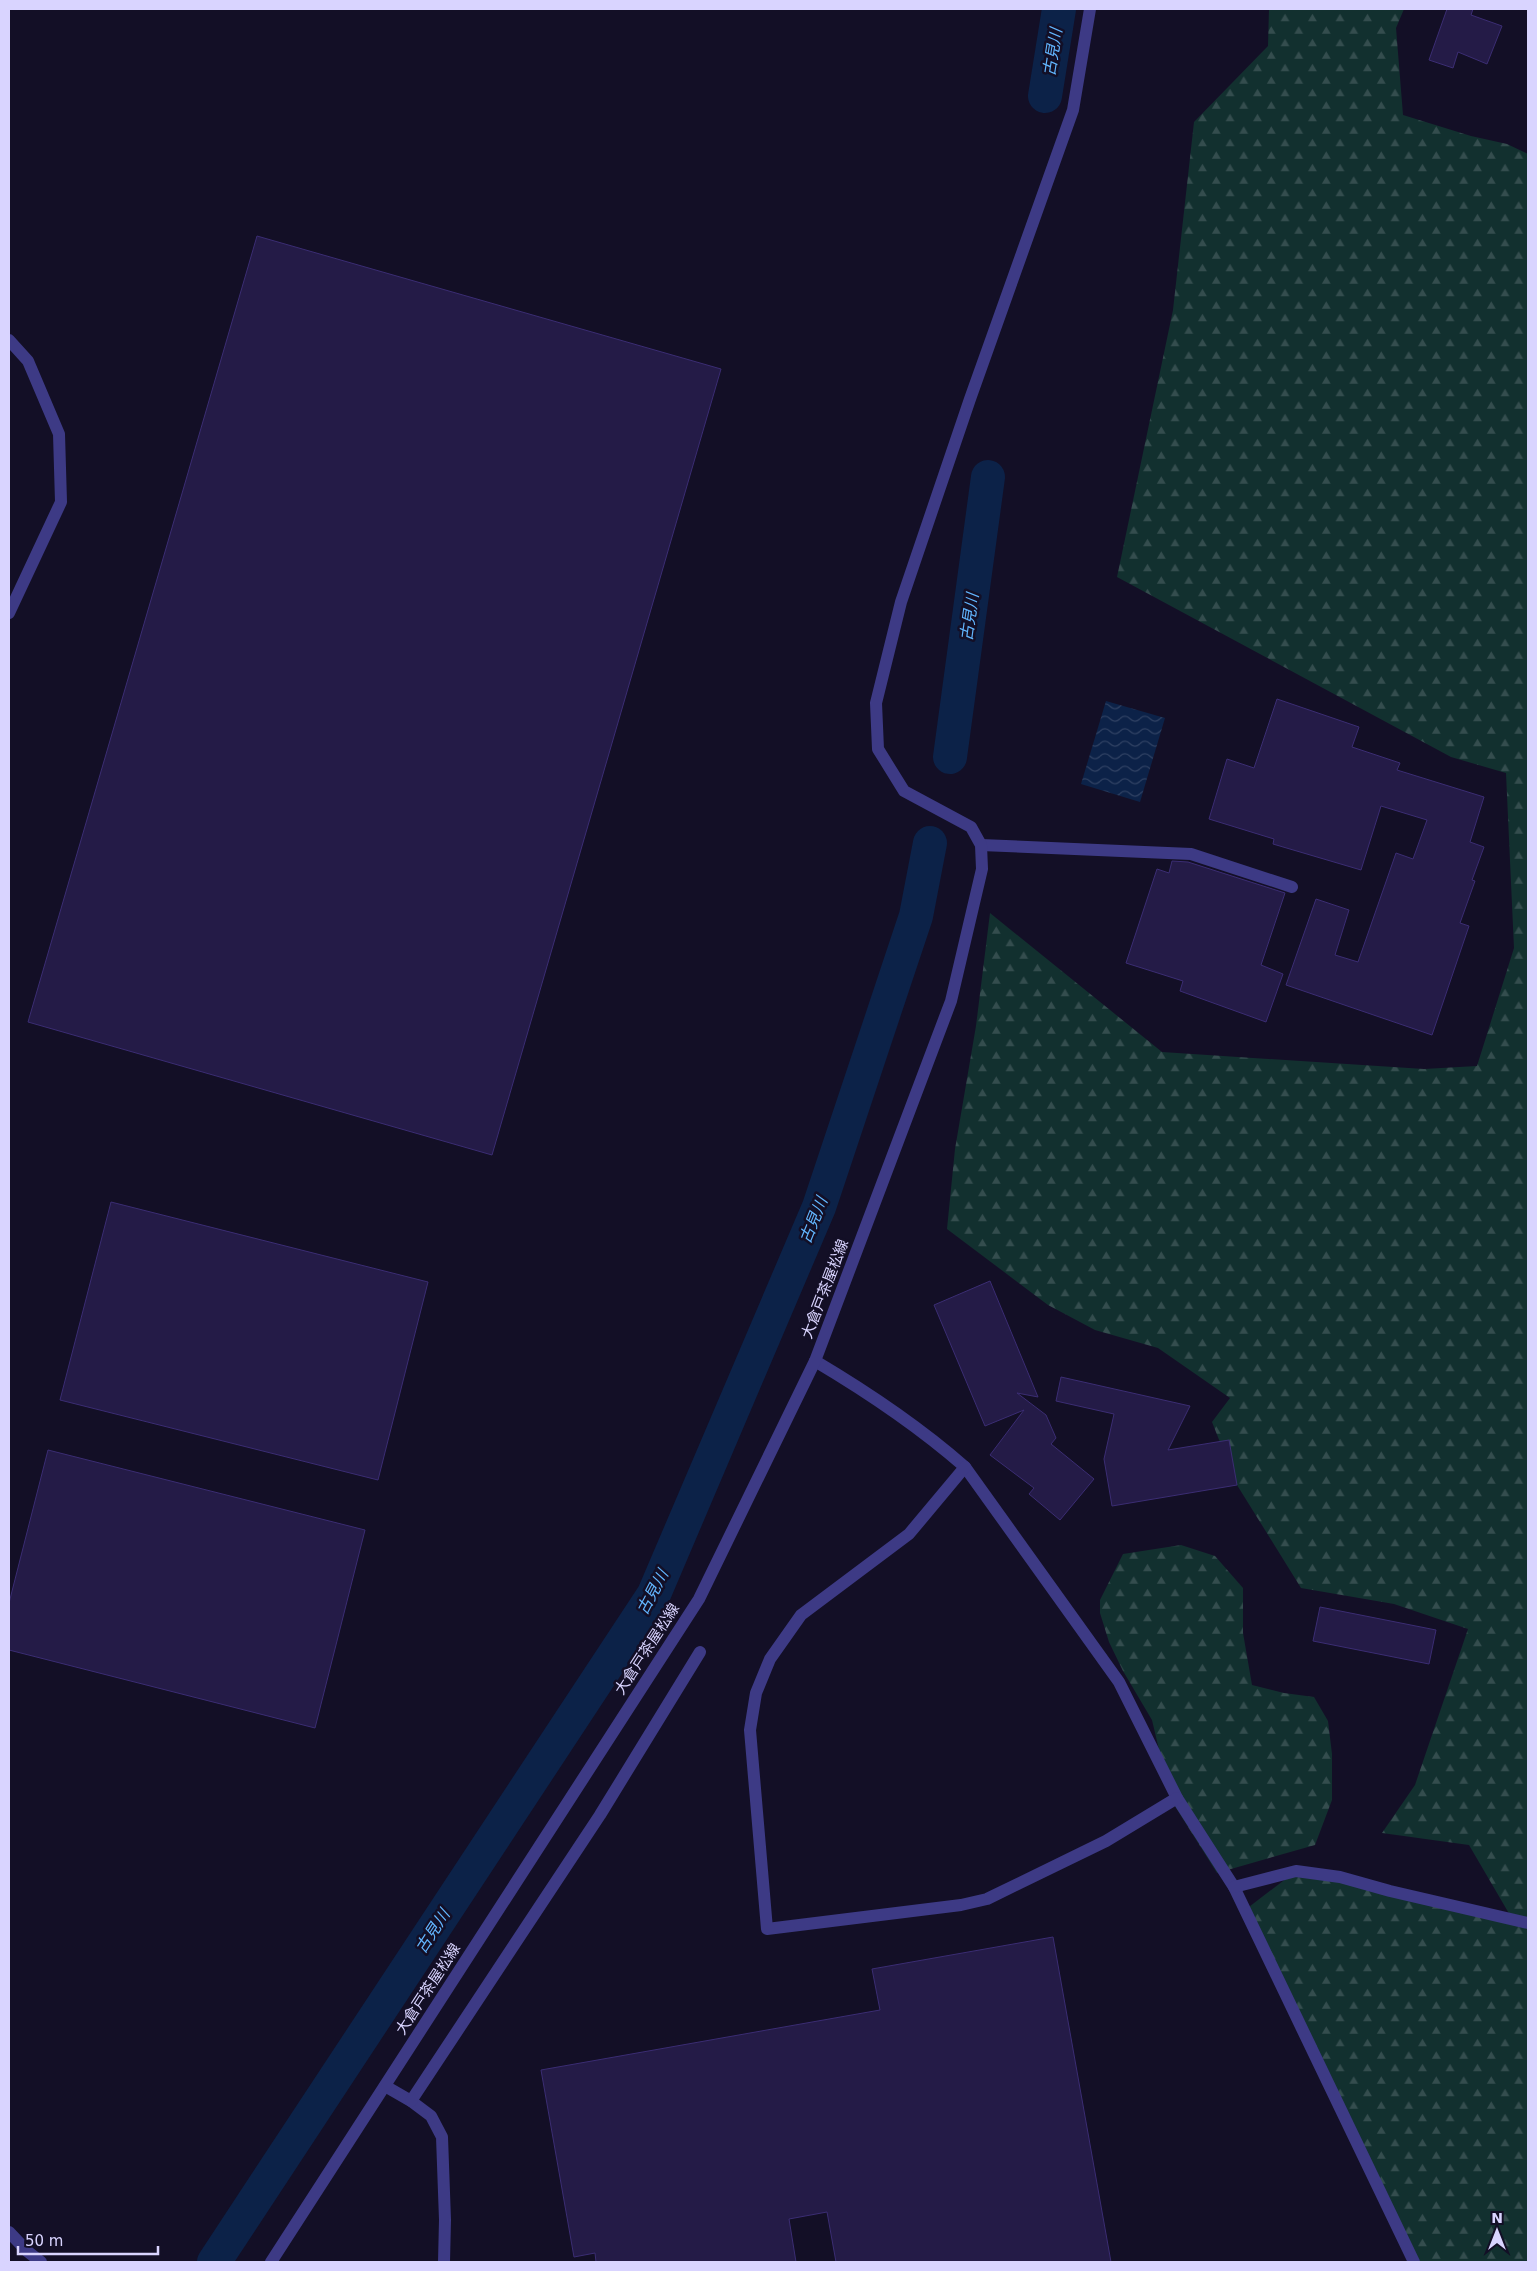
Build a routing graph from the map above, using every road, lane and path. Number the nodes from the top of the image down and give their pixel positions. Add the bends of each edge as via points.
1 (1090, 9) edge
2 (9, 340) edge
3 (9, 613) edge
4 (981, 845) junction
5 (1292, 887) dead end
6 (815, 1361) junction
7 (965, 1467) junction
8 (700, 1652) dead end
9 (1178, 1798) junction
10 (1234, 1887) junction
11 (1528, 1923) edge
12 (386, 2086) junction
13 (411, 2101) junction
14 (9, 2232) edge
15 (41, 2262) edge
16 (271, 2262) edge
17 (444, 2262) edge
18 (1414, 2262) edge

1 - 4 street via 1073,110 901,602 876,702 878,749 904,791 971,827
2 - 3 street via 28,361 59,434 61,502
4 - 5 street via 1190,854
4 - 6 street, 大倉戸茶屋松線 via 982,869 951,1001
6 - 7 street via 871,1394
6 - 12 street, 大倉戸茶屋松線 via 699,1599
7 - 9 street via 1119,1682
7 - 9 street via 909,1534 801,1615 770,1659 756,1693 750,1730 767,1929 961,1905 987,1898 1106,1841
8 - 13 street via 600,1815
9 - 10 street
10 - 11 street via 1296,1871 1340,1878
10 - 18 street
12 - 13 street
12 - 16 street, 大倉戸茶屋松線
13 - 17 street via 431,2116 442,2137
14 - 15 street

